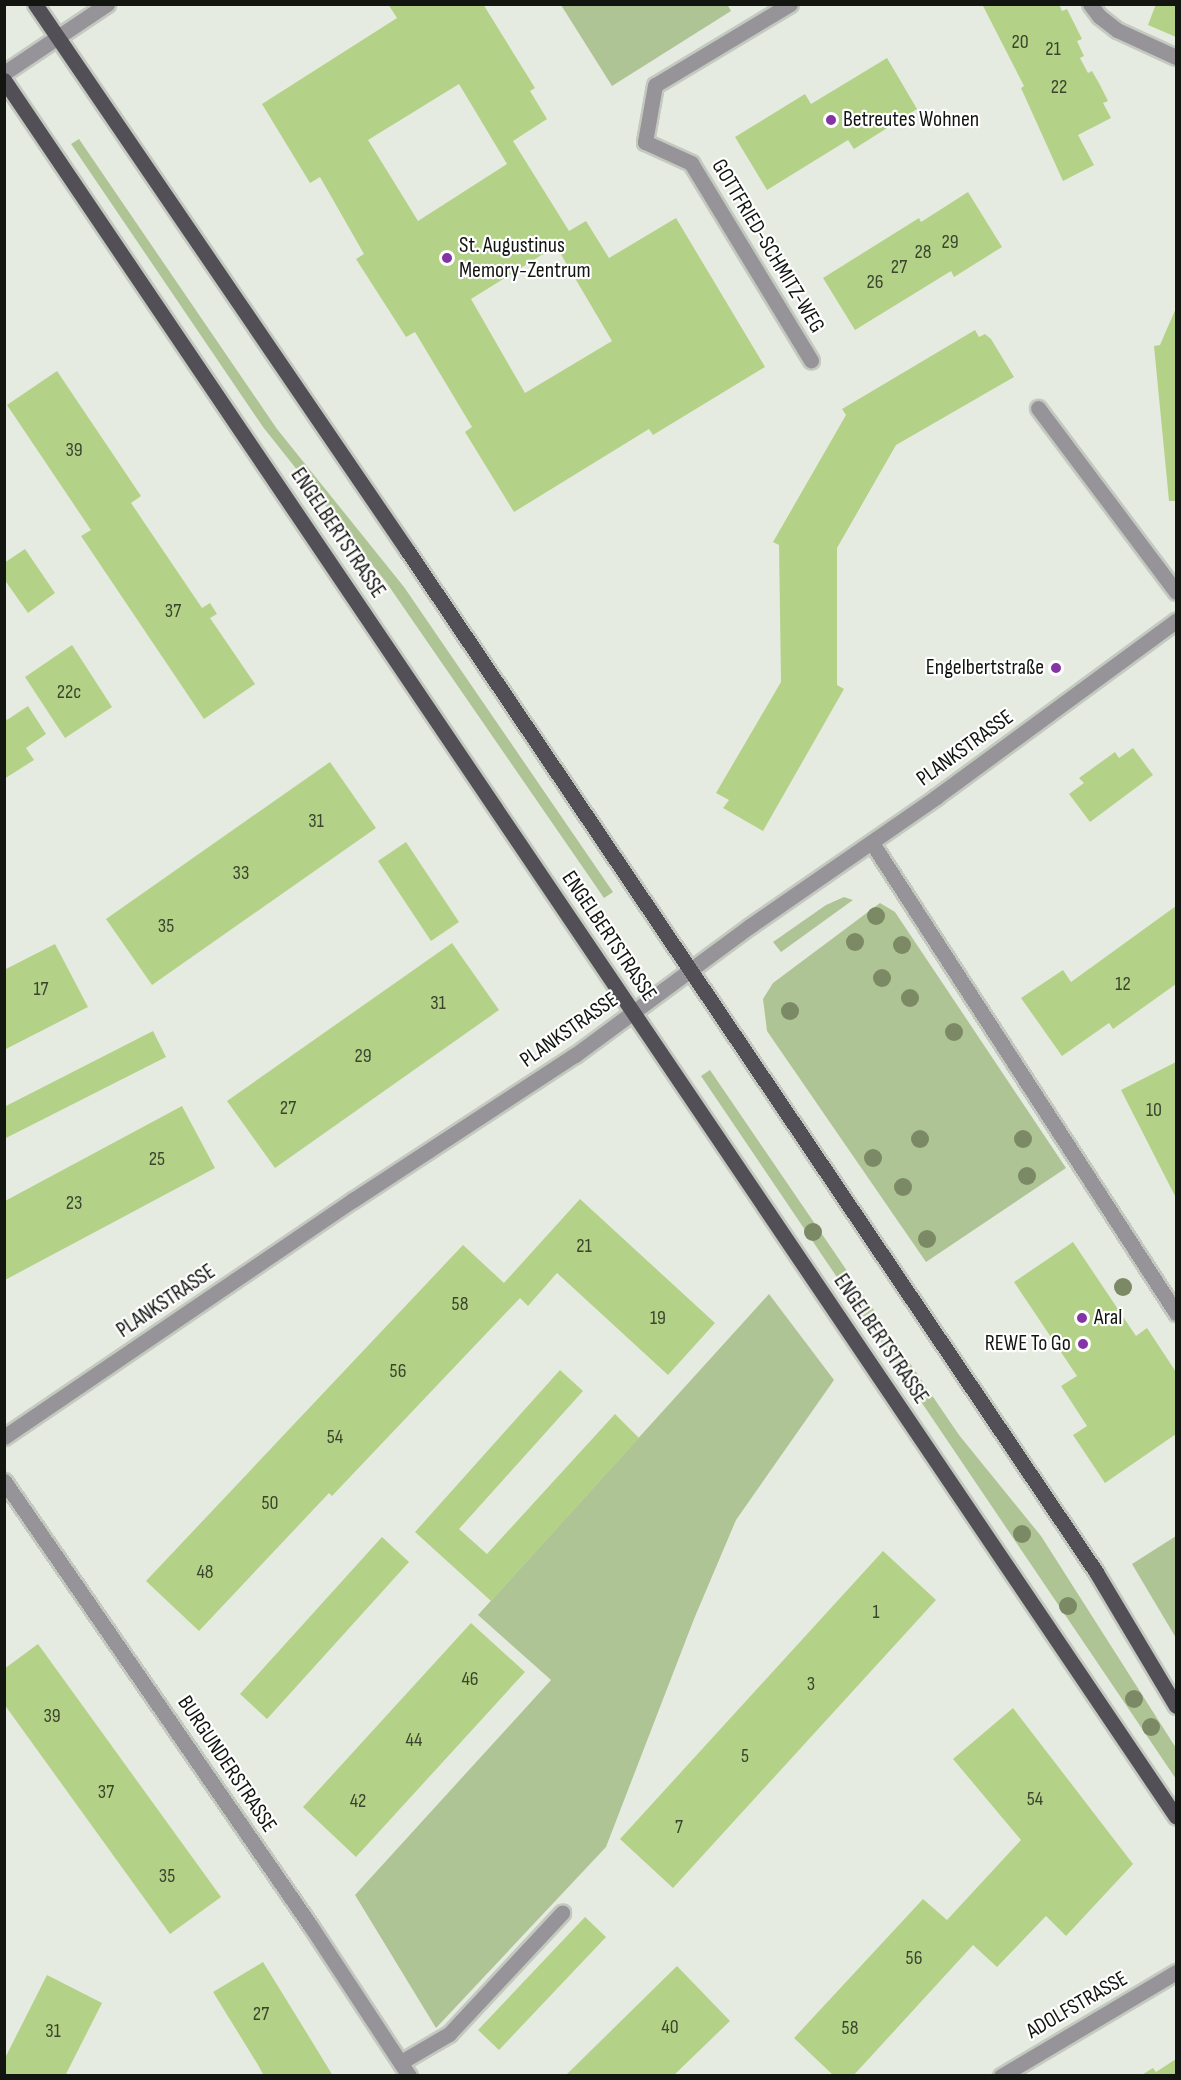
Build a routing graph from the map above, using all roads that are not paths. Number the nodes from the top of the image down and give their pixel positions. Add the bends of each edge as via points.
1 (35, 4) edge
2 (107, 4) edge
3 (1090, 4) edge
4 (785, 5) edge
5 (58, 39) junction
6 (1176, 57) edge
7 (4, 73) edge
8 (4, 80) edge
9 (811, 360) dead end
10 (1038, 408) dead end
11 (1176, 592) edge
12 (1176, 621) edge
13 (872, 843) junction
14 (690, 971) junction
15 (633, 1013) junction
16 (1176, 1312) edge
17 (4, 1437) edge
18 (4, 1481) edge
19 (1176, 1706) edge
20 (1176, 1817) edge
21 (562, 1913) dead end
22 (1176, 1972) edge
23 (401, 2062) junction
24 (409, 2076) edge
25 (1001, 2076) edge

1 - 5 main road, ENGELBERTSTRASSE
2 - 5 street
3 - 6 street via 1117,30
4 - 9 street, GOTTFRIED-SCHMITZ-WEG via 655,85 645,142 691,163
5 - 7 street
5 - 14 main road, ENGELBERTSTRASSE
8 - 15 main road, ENGELBERTSTRASSE
10 - 11 street
12 - 13 street, PLANKSTRASSE
13 - 14 street, PLANKSTRASSE
13 - 16 street
14 - 15 street, PLANKSTRASSE
14 - 19 main road, ENGELBERTSTRASSE via 1096,1572
15 - 17 street, PLANKSTRASSE
15 - 20 main road, ENGELBERTSTRASSE
18 - 23 street, BURGUNDERSTRASSE
21 - 23 street via 448,2034
22 - 25 street, ADOLFSTRASSE
23 - 24 street, BURGUNDERSTRASSE

